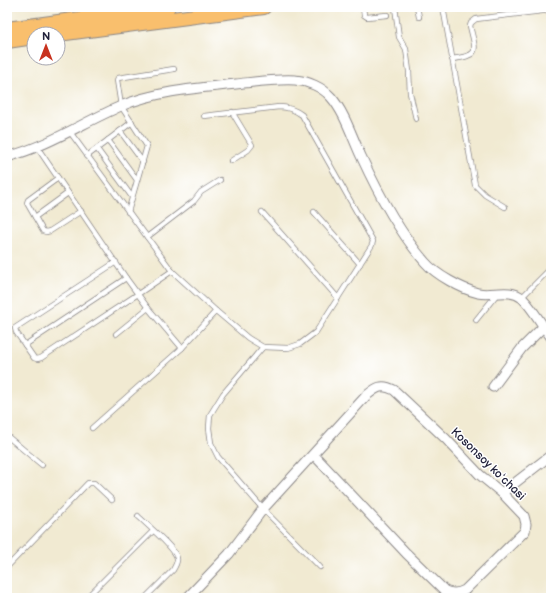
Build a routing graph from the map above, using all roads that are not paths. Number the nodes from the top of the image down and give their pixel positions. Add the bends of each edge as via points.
1 (168, 7) edge
2 (363, 7) edge
3 (395, 7) edge
4 (417, 7) edge
5 (443, 7) edge
6 (255, 8) edge
7 (551, 10) edge
8 (387, 15) dead end
9 (419, 17) dead end
10 (7, 29) edge
11 (66, 33) edge
12 (26, 38) edge
13 (7, 41) edge
14 (452, 60) junction
15 (174, 69) dead end
16 (121, 106) junction
17 (232, 112) junction
18 (204, 116) dead end
19 (416, 119) dead end
20 (132, 122) junction
21 (120, 131) junction
22 (70, 132) junction
23 (108, 140) junction
24 (37, 147) junction
25 (97, 149) junction
26 (87, 156) junction
27 (7, 157) edge
28 (231, 161) dead end
29 (143, 162) junction
30 (58, 178) junction
31 (137, 180) junction
32 (220, 180) dead end
33 (68, 193) junction
34 (132, 197) junction
35 (505, 207) dead end
36 (81, 211) junction
37 (128, 212) junction
38 (262, 212) dead end
39 (314, 212) dead end
40 (35, 217) junction
41 (147, 237) junction
42 (116, 262) junction
43 (360, 264) junction
44 (551, 268) edge
45 (172, 271) junction
46 (126, 278) junction
47 (498, 293) junction
48 (138, 294) junction
49 (338, 298) junction
50 (522, 298) junction
51 (148, 308) junction
52 (216, 311) junction
53 (476, 320) dead end
54 (543, 326) junction
55 (116, 334) dead end
56 (551, 337) edge
57 (25, 345) junction
58 (263, 347) junction
59 (182, 348) junction
60 (493, 387) dead end
61 (92, 428) dead end
62 (7, 436) edge
63 (312, 454) junction
64 (551, 455) edge
65 (42, 465) dead end
66 (502, 493) junction
67 (112, 500) dead end
68 (263, 509) junction
69 (138, 516) dead end
70 (153, 531) junction
71 (7, 567) edge
72 (320, 567) dead end
73 (86, 598) edge
74 (145, 598) edge
75 (187, 598) edge

1 - 10 main road
2 - 8 lane via 364,15 367,17
3 - 19 lane via 399,37 406,49 410,93
4 - 9 lane
5 - 14 lane
6 - 11 main road
7 - 14 lane via 476,19 470,26 474,53 469,57
12 - 13 main road
14 - 35 lane via 475,185 485,195
15 - 16 lane via 118,78
16 - 20 lane
16 - 22 street
16 - 47 street via 151,97 222,86 295,80 311,83 330,96 338,106 393,217 427,264 458,285 479,293
17 - 18 lane
17 - 28 lane via 252,145
17 - 43 lane via 286,107 302,115 373,241
20 - 21 lane
20 - 29 lane via 147,146
21 - 23 lane
21 - 29 lane
22 - 24 street
22 - 26 lane
23 - 25 lane
23 - 31 lane
24 - 27 street
24 - 30 lane
25 - 26 lane
25 - 34 lane
26 - 37 lane
29 - 31 lane
30 - 33 lane
30 - 40 lane via 28,200
31 - 34 lane
32 - 41 lane via 201,192 194,201
33 - 36 lane
33 - 40 lane
34 - 37 lane
36 - 40 lane via 46,232
36 - 42 lane
37 - 41 lane
38 - 49 lane
39 - 43 lane
41 - 45 lane
42 - 46 lane
42 - 57 lane via 16,327 15,330
43 - 49 lane
44 - 50 lane
45 - 48 lane
45 - 52 lane
46 - 48 lane
46 - 57 lane
47 - 50 street
47 - 53 lane
48 - 51 lane
48 - 57 lane via 39,359 34,358
49 - 58 lane via 316,332 300,344 288,348
50 - 54 street
51 - 55 lane
51 - 59 lane
52 - 58 lane
52 - 59 lane
54 - 56 street
54 - 60 street via 522,348
58 - 68 lane via 223,394 210,415 209,428 211,443 218,457
59 - 61 lane
62 - 65 lane
63 - 66 street, Kosonsoy koʻchasi via 366,396 375,389 387,386
63 - 66 street, Kosonsoy koʻchasi via 406,553 450,593 465,590 525,531 524,516
63 - 68 street, Kosonsoy koʻchasi
64 - 66 street
67 - 71 lane via 94,483 88,483
68 - 72 lane
68 - 75 street, Kosonsoy koʻchasi via 230,554
69 - 70 lane
70 - 73 lane
70 - 74 lane via 173,550 177,558 174,570

